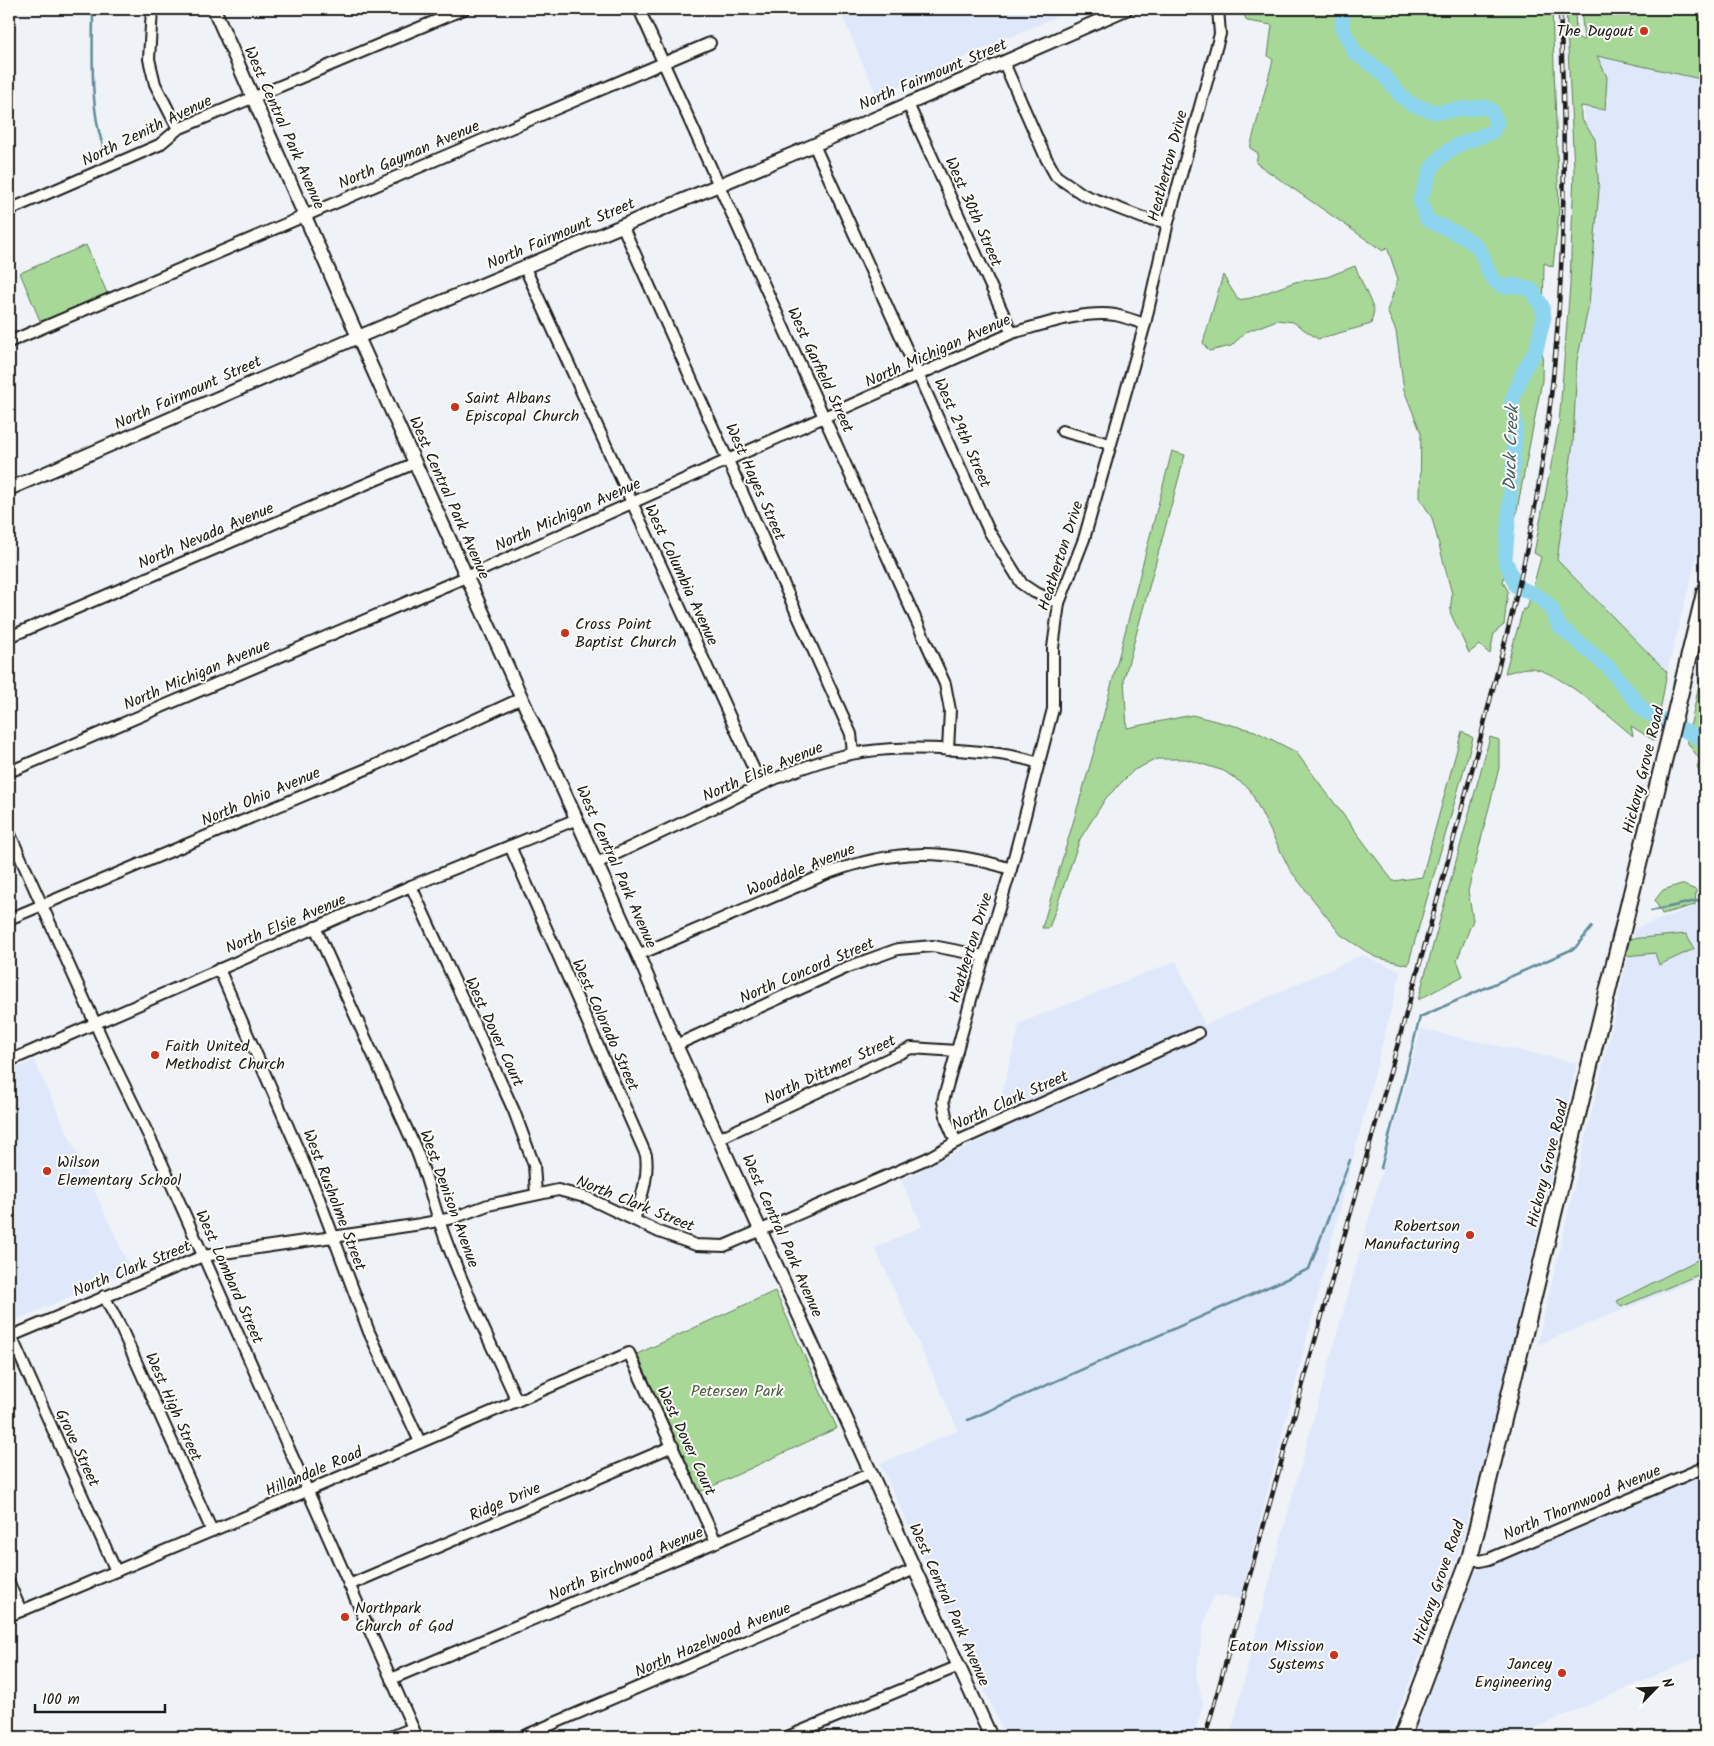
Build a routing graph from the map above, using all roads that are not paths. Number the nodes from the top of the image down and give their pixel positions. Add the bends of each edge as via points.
1 (152, 9) edge
2 (214, 9) edge
3 (464, 9) edge
4 (639, 9) edge
5 (1126, 9) edge
6 (1218, 9) edge
7 (710, 43) dead end
8 (1004, 63) junction
9 (663, 64) junction
10 (253, 98) junction
11 (908, 104) junction
12 (178, 129) junction
13 (814, 145) junction
14 (718, 185) junction
15 (9, 210) edge
16 (304, 216) junction
17 (1168, 222) junction
18 (622, 225) junction
19 (525, 268) junction
20 (1145, 324) junction
21 (1012, 333) junction
22 (358, 337) junction
23 (9, 342) edge
24 (920, 374) junction
25 (824, 417) junction
26 (1062, 431) dead end
27 (1110, 444) junction
28 (729, 460) junction
29 (415, 463) junction
30 (9, 489) edge
31 (632, 503) junction
32 (466, 577) junction
33 (1705, 591) edge
34 (1058, 603) junction
35 (1703, 612) edge
36 (9, 636) edge
37 (522, 698) junction
38 (948, 750) junction
39 (853, 753) junction
40 (1039, 763) junction
41 (9, 772) edge
42 (761, 785) junction
43 (577, 819) junction
44 (9, 832) edge
45 (510, 846) junction
46 (597, 863) junction
47 (1011, 869) junction
48 (411, 886) junction
49 (42, 905) junction
50 (9, 919) edge
51 (315, 927) junction
52 (638, 955) junction
53 (984, 956) junction
54 (220, 969) junction
55 (95, 1023) junction
56 (1198, 1033) dead end
57 (676, 1045) junction
58 (957, 1050) junction
59 (9, 1061) edge
60 (720, 1138) junction
61 (956, 1142) junction
62 (536, 1194) junction
63 (439, 1220) junction
64 (634, 1220) junction
65 (762, 1231) junction
66 (333, 1238) junction
67 (203, 1256) junction
68 (104, 1296) junction
69 (10, 1337) edge
70 (629, 1352) joint
71 (517, 1401) junction
72 (420, 1442) junction
73 (672, 1446) junction
74 (1705, 1467) edge
75 (871, 1473) junction
76 (307, 1491) junction
77 (212, 1531) junction
78 (716, 1542) junction
79 (1470, 1557) junction
80 (915, 1569) junction
81 (116, 1571) junction
82 (9, 1582) edge
83 (349, 1585) junction
84 (21, 1611) junction
85 (9, 1616) edge
86 (959, 1666) junction
87 (391, 1679) junction
88 (415, 1733) edge
89 (391, 1737) edge
90 (522, 1737) edge
91 (787, 1737) edge
92 (991, 1737) edge
93 (1402, 1737) edge

1 - 12 street via 149,59 155,84
2 - 10 street, West Central Park Avenue
3 - 10 street, North Zenith Avenue
4 - 9 street, West Garfield Street
5 - 8 street, North Fairmount Street
6 - 17 street, Heatherton Drive via 1220,34
7 - 9 street, North Gayman Avenue
8 - 11 street, North Fairmount Street
8 - 17 street via 1056,176 1084,196 1143,218
9 - 14 street, West Garfield Street
9 - 16 street, North Gayman Avenue
10 - 12 street, North Zenith Avenue
10 - 16 street, West Central Park Avenue
11 - 13 street, North Fairmount Street
11 - 21 street, West 30th Street
12 - 15 street, North Zenith Avenue via 159,145
13 - 14 street, North Fairmount Street
13 - 24 street, West 29th Street
14 - 18 street, North Fairmount Street
14 - 25 street, West Garfield Street
16 - 22 street, West Central Park Avenue
16 - 23 street, North Gayman Avenue
17 - 20 street, Heatherton Drive
18 - 19 street, North Fairmount Street
18 - 28 street, West Hayes Street
19 - 22 street, North Fairmount Street
19 - 31 street, West Columbia Avenue
20 - 21 street, North Michigan Avenue via 1114,315 1094,316 1054,321
20 - 27 street, Heatherton Drive
21 - 24 street, North Michigan Avenue
22 - 29 street, West Central Park Avenue
22 - 30 street, North Fairmount Street
24 - 25 street, North Michigan Avenue
24 - 34 street, West 29th Street via 989,531 1008,564 1022,584
25 - 28 street, North Michigan Avenue
25 - 38 street, West Garfield Street via 945,684 950,710
26 - 27 street
27 - 34 street, Heatherton Drive via 1084,539
28 - 31 street, North Michigan Avenue
28 - 39 street, West Hayes Street via 850,734
29 - 32 street, West Central Park Avenue
29 - 36 street, North Nevada Avenue
31 - 32 street, North Michigan Avenue
31 - 42 street, West Columbia Avenue
32 - 37 street, West Central Park Avenue
32 - 41 street, North Michigan Avenue
33 - 35 main road, Hickory Grove Road
34 - 40 street, Heatherton Drive via 1053,648 1053,709
35 - 79 main road, Hickory Grove Road
37 - 43 street, West Central Park Avenue
37 - 49 street, North Ohio Avenue via 376,765
38 - 39 street, North Elsie Avenue
38 - 40 street, North Elsie Avenue via 1021,757
39 - 42 street, North Elsie Avenue
40 - 47 street, Heatherton Drive
42 - 46 street, North Elsie Avenue
43 - 45 street, North Elsie Avenue
43 - 46 street, West Central Park Avenue
44 - 49 street, West Lombard Street
45 - 48 street, North Elsie Avenue
45 - 64 street, West Colorado Street via 646,1155 645,1184
46 - 52 street, West Central Park Avenue
47 - 52 street, Wooddale Avenue via 983,860 930,853 890,855 859,862
47 - 53 street, Heatherton Drive
48 - 51 street, North Elsie Avenue
48 - 62 street, West Dover Court via 514,1111 534,1164
49 - 50 street, North Ohio Avenue
49 - 55 street, West Lombard Street
51 - 54 street, North Elsie Avenue
51 - 63 street, West Denison Avenue via 428,1178
52 - 57 street, West Central Park Avenue
53 - 57 street, North Concord Street via 933,946 898,949 848,967
53 - 58 street, Heatherton Drive
54 - 55 street, North Elsie Avenue
54 - 66 street, West Rusholme Street via 306,1167
55 - 59 street, North Elsie Avenue
55 - 67 street, West Lombard Street
56 - 61 street, North Clark Street
57 - 60 street, West Central Park Avenue
58 - 60 street, North Dittmer Street via 911,1048
58 - 61 street, Heatherton Drive via 943,1101
60 - 65 street, West Central Park Avenue
61 - 65 street, North Clark Street via 926,1159
62 - 63 street, North Clark Street
62 - 64 street, North Clark Street via 558,1190 572,1193
63 - 66 street, North Clark Street
63 - 71 street, West Denison Avenue
64 - 65 street, North Clark Street via 696,1245 724,1246
65 - 75 street, West Central Park Avenue
66 - 67 street, North Clark Street
66 - 72 street, West Rusholme Street via 369,1332
67 - 68 street, North Clark Street
67 - 76 street, West Lombard Street
68 - 69 street, North Clark Street
68 - 77 street, West High Street
69 - 81 street, Grove Street
70 - 71 street, Hillandale Road
70 - 73 street, West Dover Court
71 - 72 street, Hillandale Road
72 - 76 street, Hillandale Road
73 - 78 street, West Dover Court
73 - 83 street, Ridge Drive
74 - 79 street, North Thornwood Avenue via 1489,1560
75 - 78 street, North Birchwood Avenue
75 - 80 street, West Central Park Avenue
76 - 77 street, Hillandale Road
76 - 83 street, West Lombard Street
77 - 81 street, Hillandale Road
78 - 87 street, North Birchwood Avenue
79 - 93 main road, Hickory Grove Road
80 - 86 street, West Central Park Avenue
80 - 90 street, North Hazelwood Avenue
81 - 84 street, Hillandale Road
82 - 84 street
83 - 87 street, West Lombard Street
84 - 85 street, Hillandale Road
86 - 91 street
86 - 92 street, West Central Park Avenue
87 - 88 street, West Lombard Street
88 - 89 street

